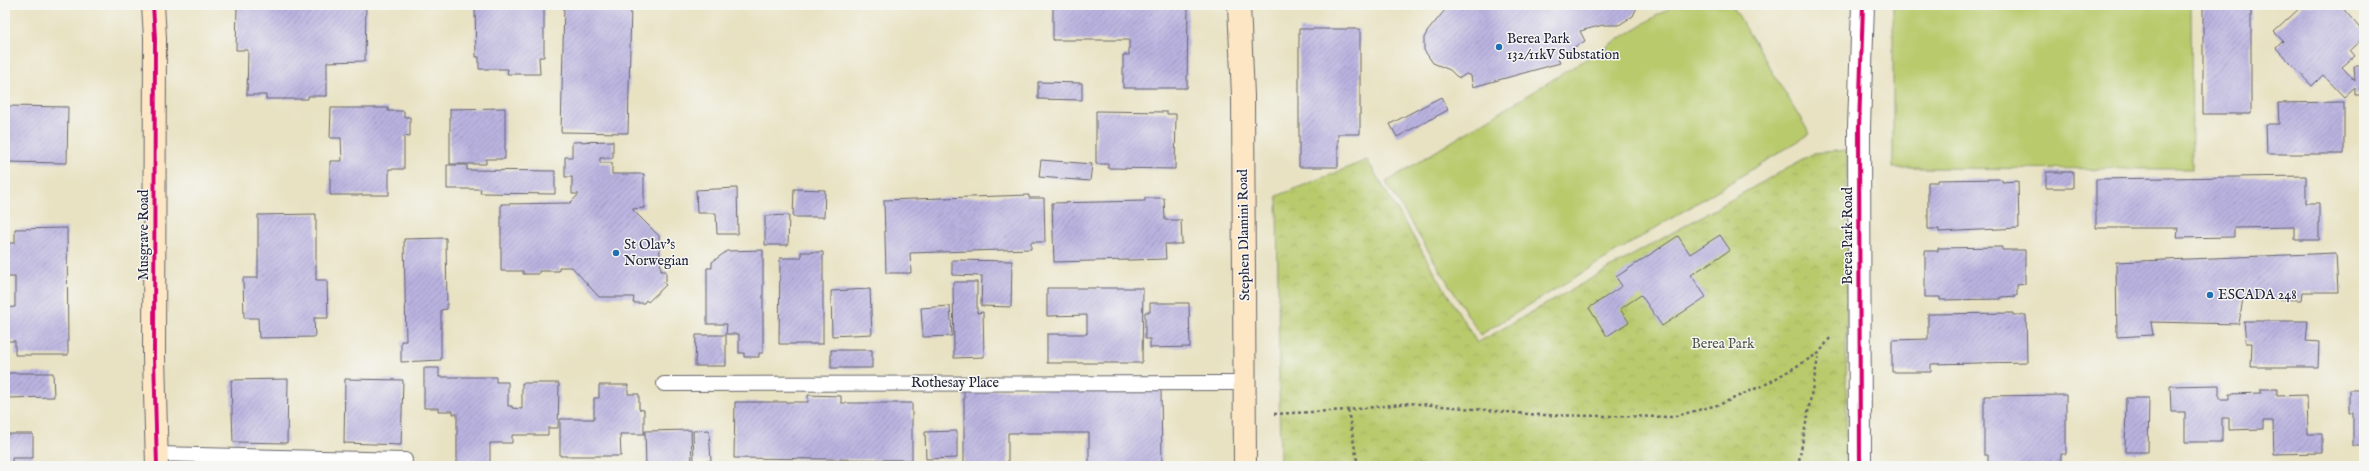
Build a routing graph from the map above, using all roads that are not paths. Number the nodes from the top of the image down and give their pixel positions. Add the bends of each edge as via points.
1 (153, 5) edge
2 (1240, 5) edge
3 (1863, 5) edge
4 (1246, 383) junction
5 (664, 384) dead end
6 (157, 460) edge
7 (406, 460) dead end
8 (1245, 466) edge
9 (1860, 466) edge

1 - 6 main road, Musgrave Road via 154,357
2 - 4 main road, Stephen Dlamini Road
3 - 9 street, Berea Park Road via 1859,127
4 - 5 lane, Rothesay Place
4 - 8 main road, Stephen Dlamini Road
6 - 7 lane

